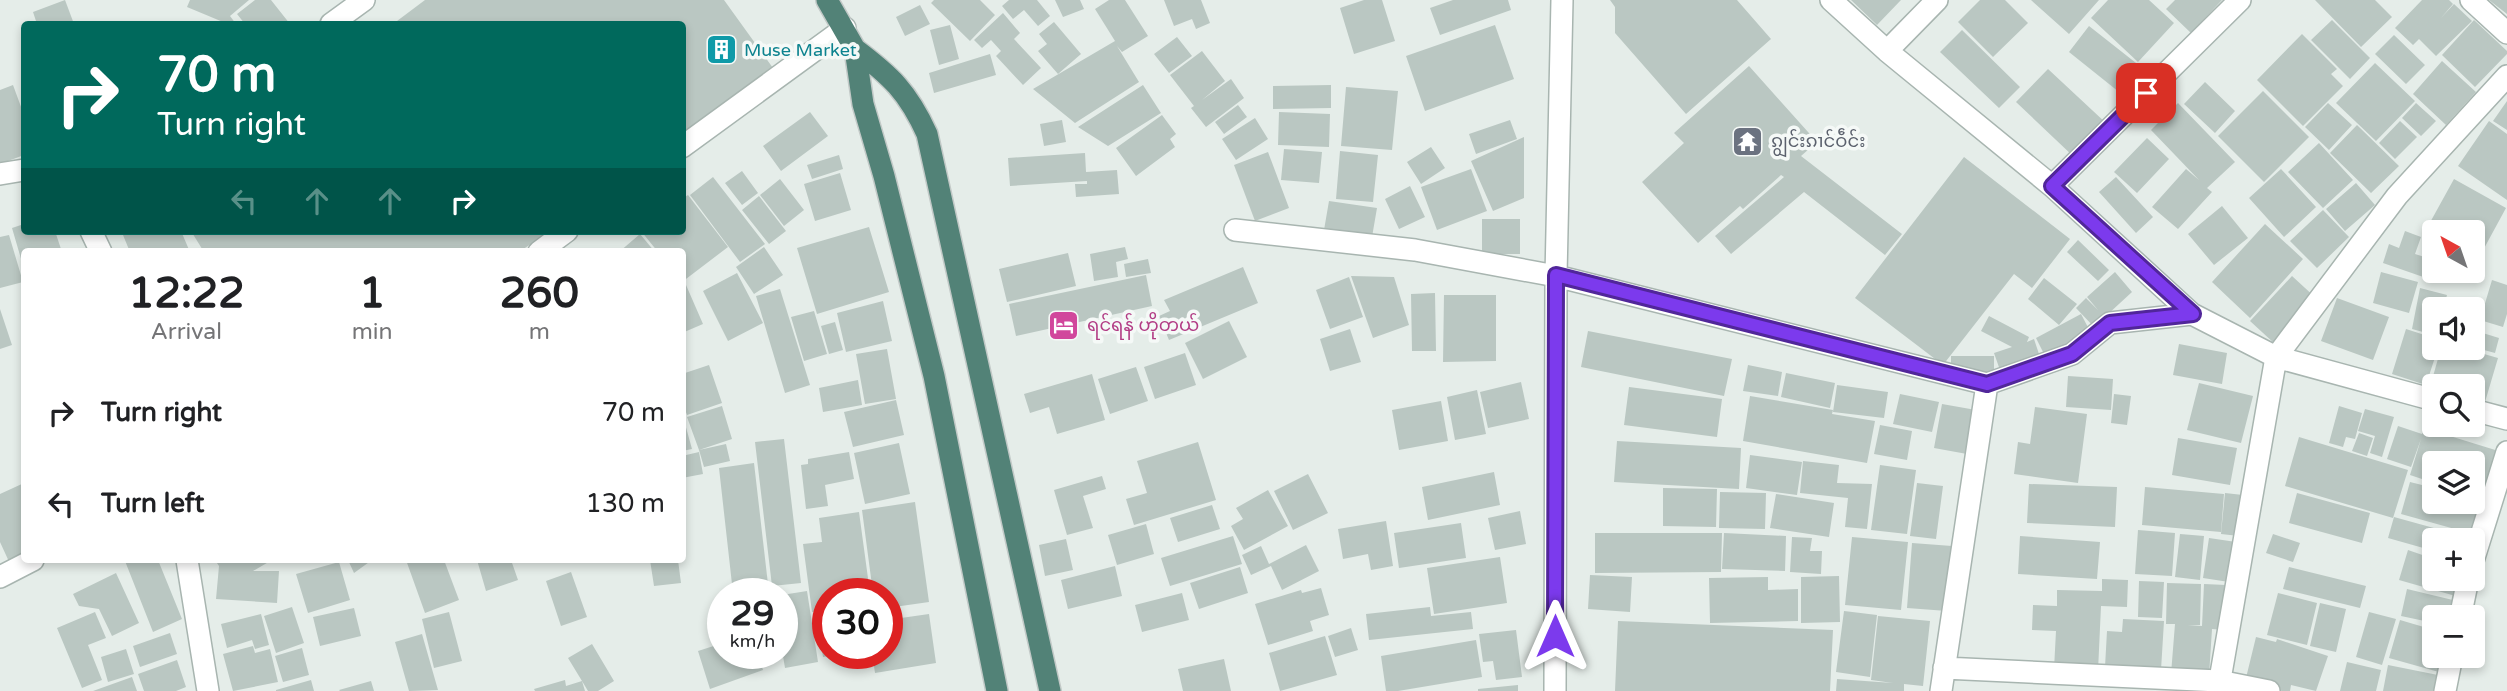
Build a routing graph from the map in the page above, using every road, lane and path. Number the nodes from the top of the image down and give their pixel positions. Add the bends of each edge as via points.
1 (364, 0) edge
2 (828, 0) edge
3 (1562, 0) edge
4 (1831, 0) edge
5 (1937, 0) edge
6 (2240, 0) edge
7 (2471, 0) edge
8 (335, 21) edge
9 (845, 28) junction
10 (2507, 33) edge
11 (855, 49) junction
12 (1887, 51) junction
13 (2507, 76) edge
14 (686, 144) edge
15 (21, 170) edge
16 (0, 174) edge
17 (2052, 186) junction
18 (1235, 230) dead end
19 (562, 235) edge
20 (544, 248) edge
21 (1556, 275) junction
22 (2193, 314) junction
23 (2276, 357) junction
24 (1987, 384) junction
25 (2422, 397) edge
26 (2485, 413) edge
27 (2507, 419) edge
28 (2507, 452) edge
29 (2483, 528) edge
30 (27, 563) edge
31 (187, 563) edge
32 (0, 577) edge
33 (1944, 668) junction
34 (2450, 668) edge
35 (2218, 686) edge
36 (208, 691) edge
37 (997, 691) edge
38 (1051, 691) edge
39 (1555, 691) edge
40 (1941, 691) edge
41 (2269, 691) edge
42 (2445, 691) edge

1 - 8 street
2 - 9 highway
3 - 21 street
4 - 12 street
5 - 12 street
6 - 17 street
7 - 10 street
9 - 11 highway
9 - 14 street
11 - 37 highway via 863,104 934,376
11 - 38 highway via 889,75 914,106 927,134
12 - 17 street
13 - 23 street via 2397,196
15 - 16 street
17 - 22 street
18 - 21 street via 1415,250
19 - 20 street
21 - 24 street
21 - 39 street
22 - 23 street
22 - 24 street via 2110,323 2072,354
23 - 25 street
23 - 35 street
24 - 33 street
26 - 27 street
28 - 29 street
30 - 32 street
31 - 36 street
33 - 35 street
33 - 40 street
34 - 42 street
35 - 41 street

